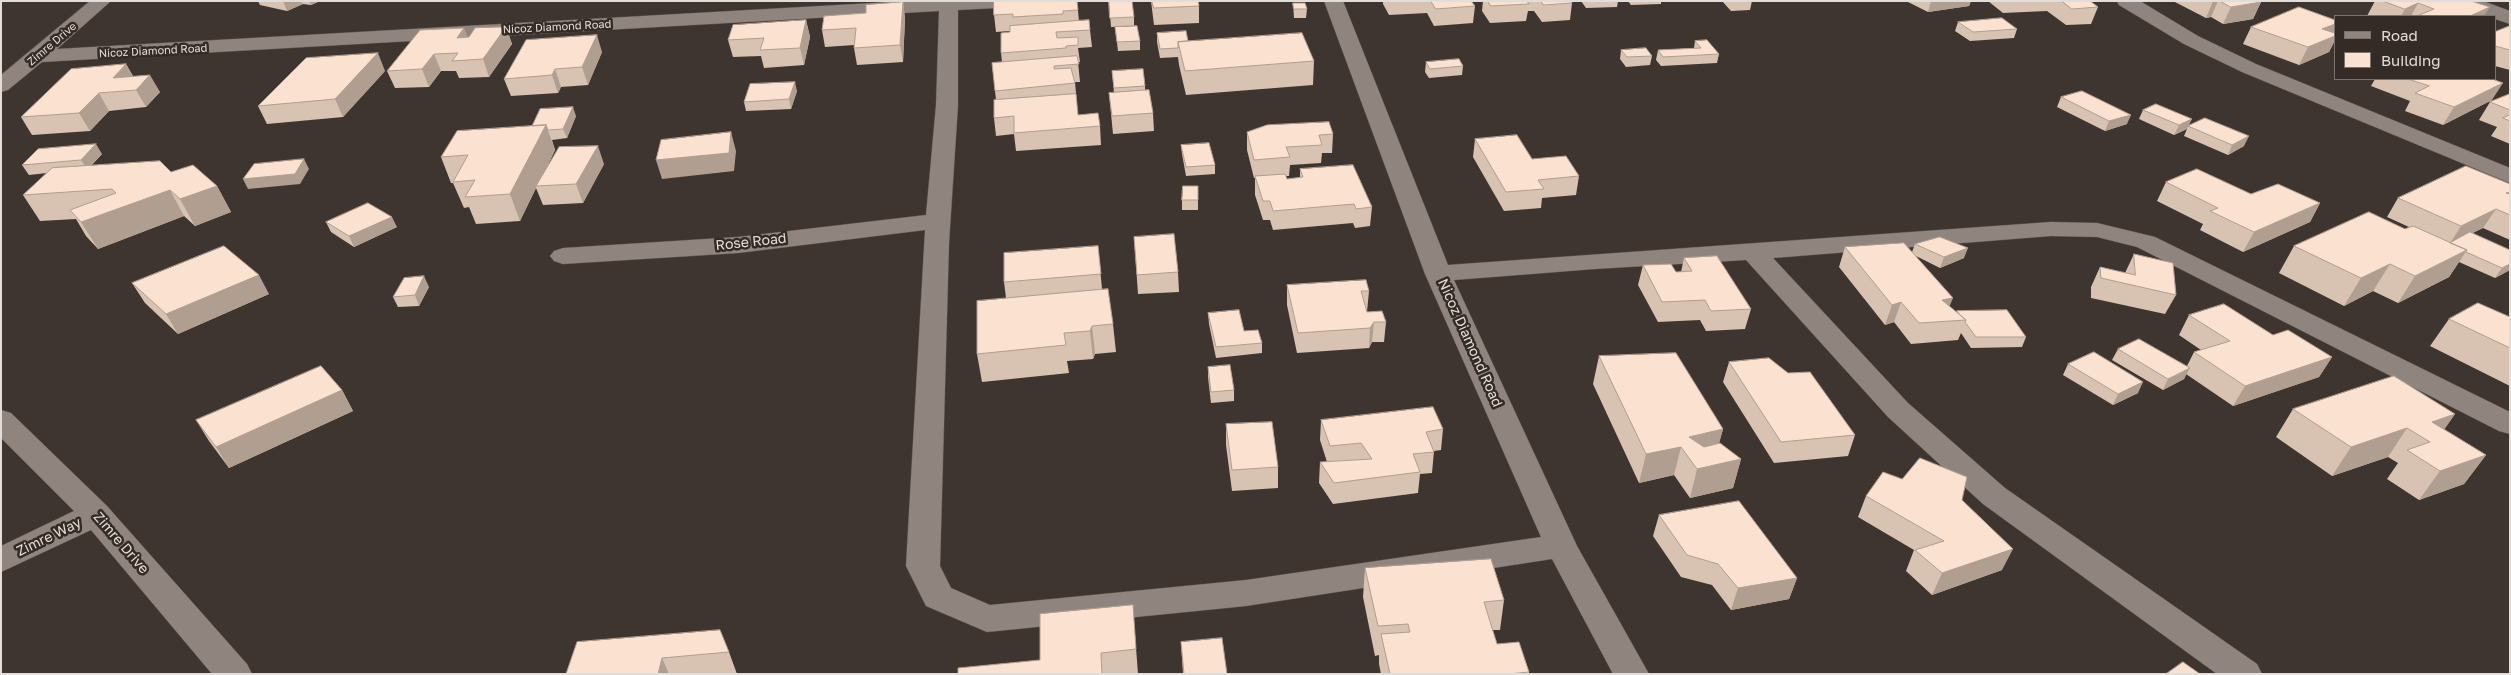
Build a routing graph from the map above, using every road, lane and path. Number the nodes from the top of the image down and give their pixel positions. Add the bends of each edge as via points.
1 (102, 1) edge
2 (1015, 1) edge
3 (1333, 1) edge
4 (2126, 1) edge
5 (2465, 1) edge
6 (949, 4) junction
7 (2510, 18) edge
8 (39, 56) junction
9 (1, 86) edge
10 (2510, 176) edge
11 (938, 221) junction
12 (1753, 252) junction
13 (564, 256) dead end
14 (1438, 274) junction
15 (1, 420) edge
16 (2510, 424) edge
17 (96, 514) junction
18 (1561, 546) junction
19 (1, 560) edge
20 (234, 674) edge
21 (1631, 674) edge
22 (2244, 674) edge

1 - 8 street, Zimre Drive
2 - 6 street, Nicoz Diamond Road
3 - 14 street, Nicoz Diamond Road
4 - 10 street via 2191,40 2241,64
5 - 7 street
6 - 8 street, Nicoz Diamond Road
6 - 11 street via 948,105
8 - 9 street, Zimre Drive
11 - 13 street, Rose Road via 738,245
11 - 18 street via 923,566 938,597 987,619 1246,593
12 - 14 street
12 - 16 street via 2051,229 2097,230 2146,242
12 - 22 street via 1898,410 1994,496
14 - 18 street, Nicoz Diamond Road
15 - 17 street, Zimre Drive
17 - 19 street, Zimre Way
17 - 20 street, Zimre Drive
18 - 21 street, Nicoz Diamond Road

